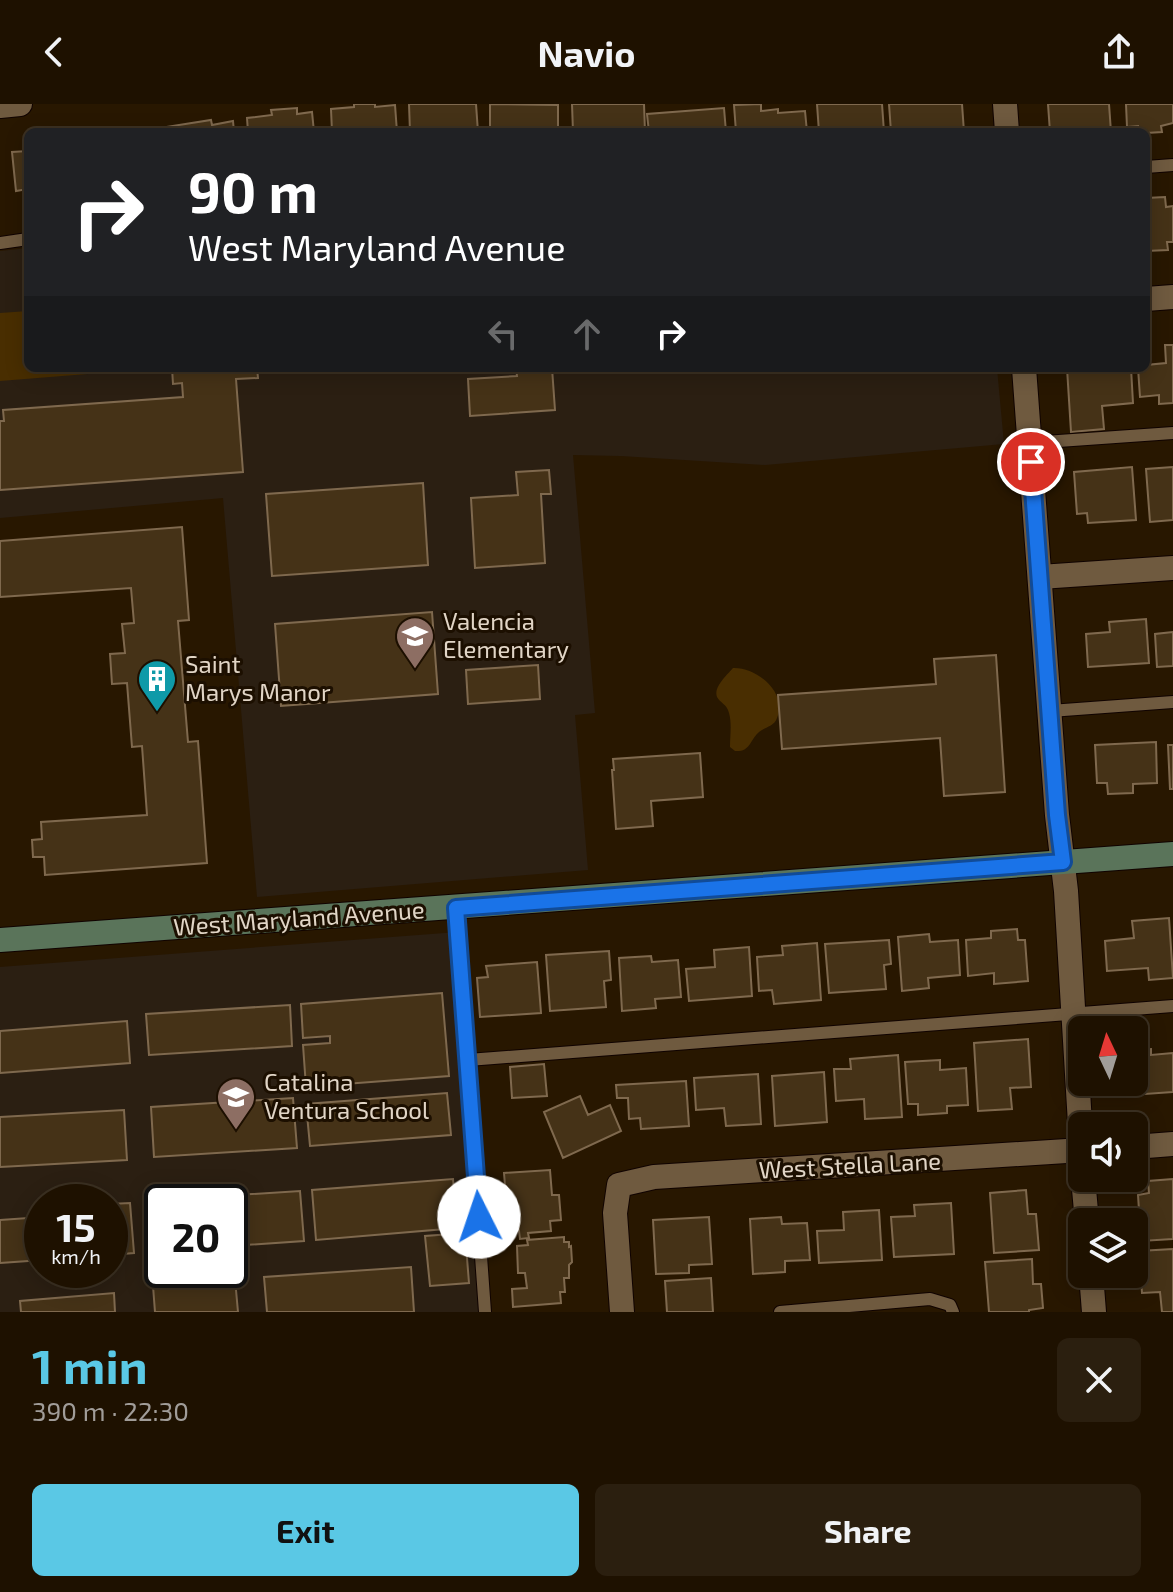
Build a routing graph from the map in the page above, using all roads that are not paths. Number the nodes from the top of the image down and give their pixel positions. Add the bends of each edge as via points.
1 (20, 104) edge
2 (1005, 104) edge
3 (0, 106) edge
4 (1007, 128) edge
5 (1173, 165) edge
6 (1150, 167) edge
7 (24, 240) edge
8 (0, 243) edge
9 (1173, 297) edge
10 (1150, 299) edge
11 (1024, 372) edge
12 (1173, 433) edge
13 (1030, 443) junction
14 (1173, 568) edge
15 (1040, 577) junction
16 (1173, 702) edge
17 (1050, 711) junction
18 (1173, 854) edge
19 (1063, 862) junction
20 (456, 908) junction
21 (0, 940) edge
22 (1173, 1006) edge
23 (1072, 1013) junction
24 (468, 1060) junction
25 (1079, 1112) edge
26 (1173, 1144) edge
27 (1148, 1146) edge
28 (1068, 1151) edge
29 (1092, 1288) edge
30 (485, 1312) edge
31 (622, 1312) edge
32 (780, 1312) edge
33 (953, 1312) edge
34 (1094, 1312) edge

1 - 3 street
2 - 4 street
5 - 6 lane
7 - 8 lane
9 - 10 street
11 - 13 street
12 - 13 lane
13 - 15 street
14 - 15 street
15 - 17 street
16 - 17 lane
17 - 19 street
18 - 19 street, West Maryland Avenue
19 - 20 street, West Maryland Avenue
19 - 23 street
20 - 21 street, West Maryland Avenue
20 - 24 lane
22 - 23 lane
23 - 24 lane
23 - 25 street
24 - 30 lane
26 - 27 street
28 - 31 street, West Stella Lane via 654,1177 619,1185 615,1213
29 - 34 street
32 - 33 lane via 930,1299 950,1305

